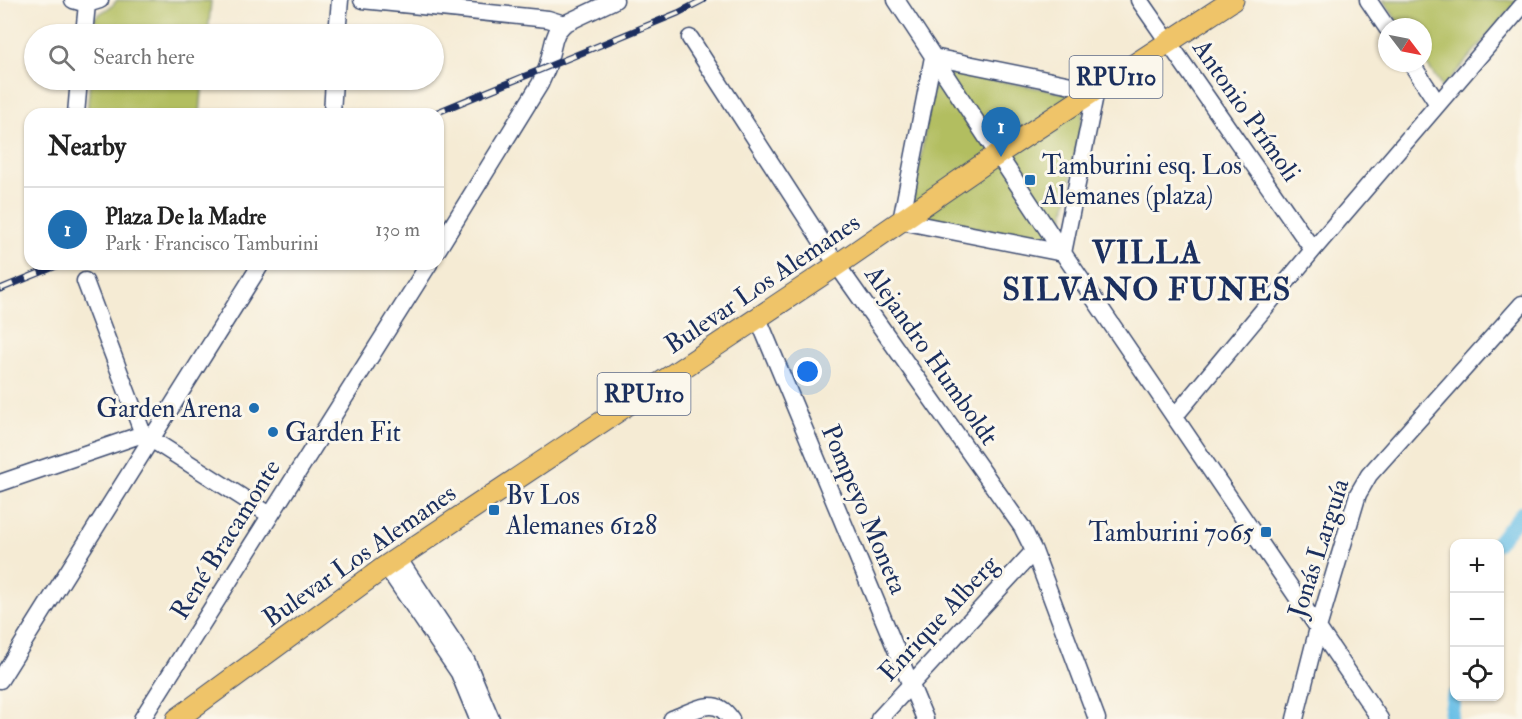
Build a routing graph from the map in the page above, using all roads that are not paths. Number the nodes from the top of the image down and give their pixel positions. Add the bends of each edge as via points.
1 (339, 0) edge
2 (362, 0) edge
3 (614, 0) edge
4 (896, 0) edge
5 (1139, 0) edge
6 (1233, 0) edge
7 (1368, 0) edge
8 (87, 1) edge
9 (1522, 6) edge
10 (1380, 18) edge
11 (85, 24) edge
12 (338, 24) edge
13 (564, 24) junction
14 (690, 38) dead end
15 (1169, 43) junction
16 (933, 57) junction
17 (1417, 72) edge
18 (78, 90) edge
19 (333, 90) edge
20 (1096, 90) junction
21 (1438, 104) junction
22 (77, 108) edge
23 (332, 108) edge
24 (998, 153) junction
25 (901, 221) junction
26 (444, 239) edge
27 (1313, 250) junction
28 (1063, 253) junction
29 (837, 265) junction
30 (257, 270) edge
31 (425, 270) edge
32 (85, 281) dead end
33 (1522, 304) edge
34 (758, 318) junction
35 (1175, 416) junction
36 (148, 437) junction
37 (0, 483) edge
38 (270, 515) junction
39 (1034, 551) junction
40 (392, 562) junction
41 (1318, 628) junction
42 (0, 680) edge
43 (911, 685) junction
44 (142, 719) edge
45 (177, 719) edge
46 (478, 719) edge
47 (491, 719) edge
48 (672, 719) edge
49 (731, 719) edge
50 (879, 719) edge
51 (925, 719) edge
52 (1097, 719) edge
53 (1295, 719) edge
54 (1380, 719) edge

1 - 12 street
2 - 13 street
3 - 13 street
4 - 16 street
5 - 15 street, Antonio Prímoli
6 - 15 main road, Bulevar Los Alemanes / RPU110
7 - 10 street
8 - 11 street
9 - 21 street
13 - 26 street via 554,40 540,84
14 - 29 street, Alejandro Humboldt
15 - 20 main road, Bulevar Los Alemanes / RPU110
15 - 27 street, Antonio Prímoli
16 - 20 street
16 - 24 street
16 - 25 street
17 - 21 street
18 - 22 street
19 - 23 street
20 - 24 main road, Bulevar Los Alemanes / RPU110
20 - 28 street
21 - 27 street
24 - 25 main road, Bulevar Los Alemanes / RPU110
24 - 28 street
25 - 28 street
25 - 29 main road, Bulevar Los Alemanes / RPU110
27 - 35 street
28 - 35 street
29 - 34 main road, Bulevar Los Alemanes / RPU110
29 - 39 street, Alejandro Humboldt via 1022,527
30 - 36 street
31 - 38 street, René Bracamonte
32 - 36 street
33 - 41 street, Jonás Larguía via 1369,475 1358,494
34 - 40 main road, Bulevar Los Alemanes / RPU110
34 - 43 street, Pompeyo Moneta
35 - 41 street
36 - 37 street
36 - 38 street
36 - 42 street
38 - 44 street, René Bracamonte
39 - 43 street, Enrique Alberg
39 - 52 street, Alejandro Humboldt
40 - 45 main road, Bulevar Los Alemanes / RPU110
40 - 46 street via 459,673
40 - 47 street via 467,662
41 - 53 street, Jonás Larguía
41 - 54 street
43 - 50 street, Enrique Alberg
43 - 51 street, Pompeyo Moneta
48 - 49 street via 711,704 721,707

